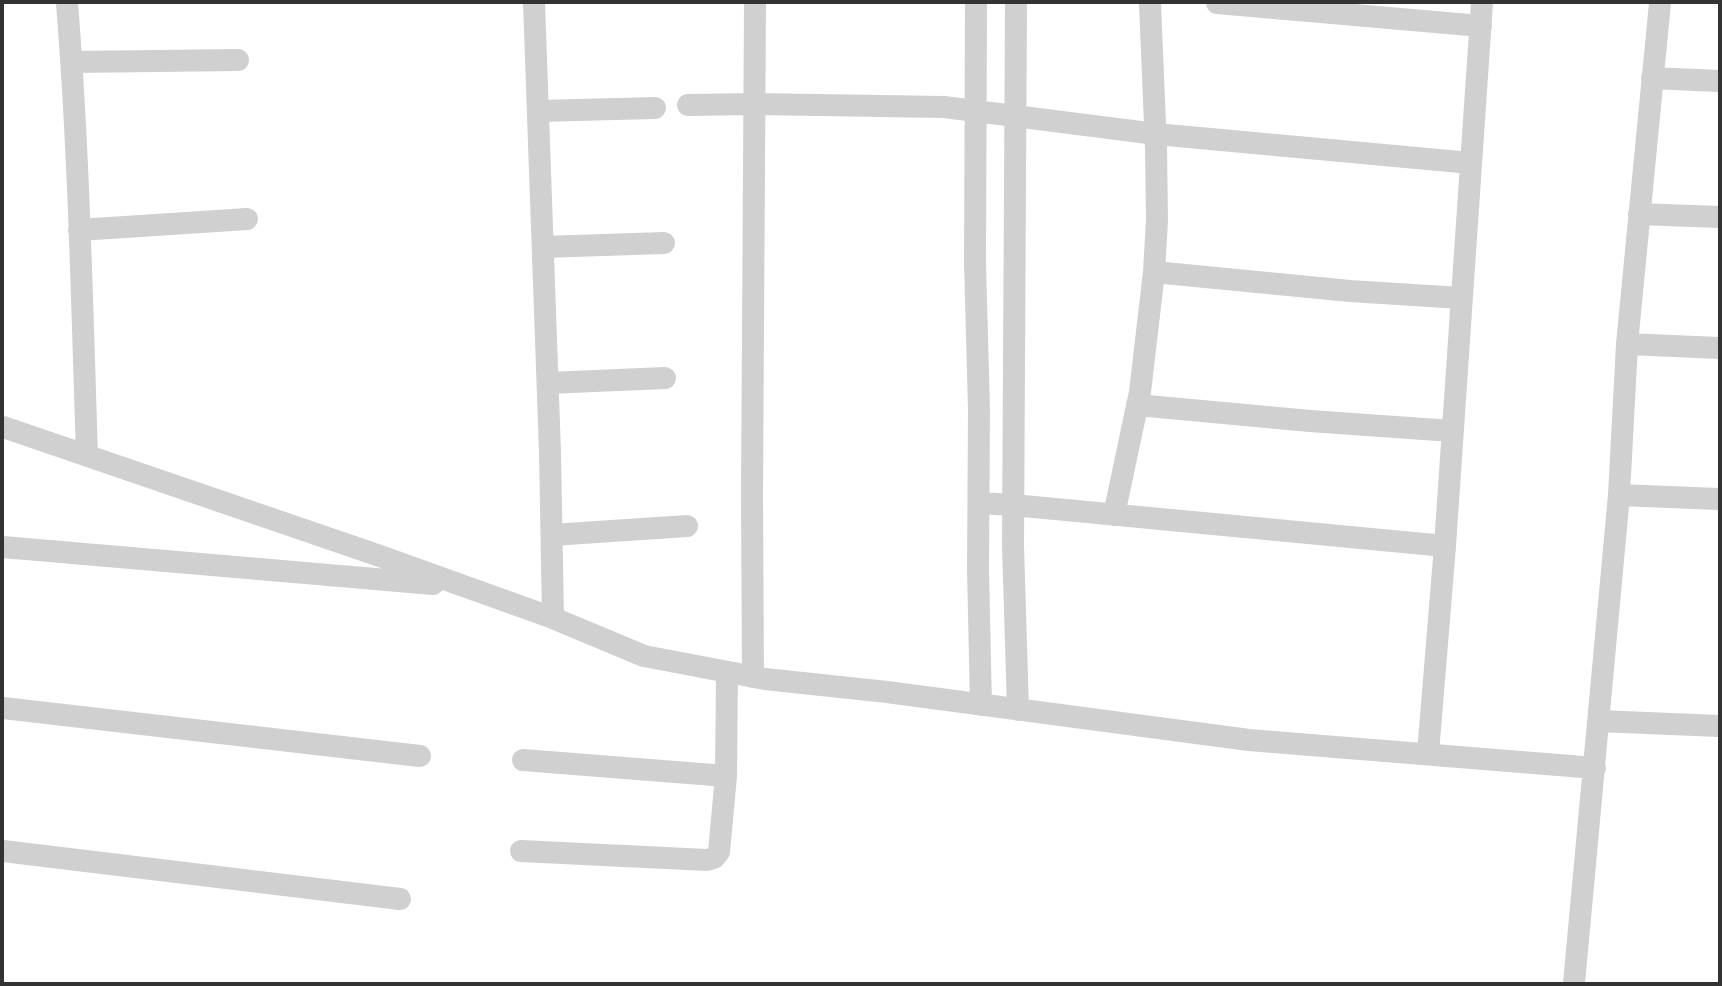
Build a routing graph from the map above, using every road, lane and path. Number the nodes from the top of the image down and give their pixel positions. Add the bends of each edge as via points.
1 (67, 3) edge
2 (534, 3) edge
3 (755, 3) edge
4 (976, 3) edge
5 (1016, 3) edge
6 (1150, 3) edge
7 (1216, 3) edge
8 (1482, 3) edge
9 (1660, 3) edge
10 (1481, 26) junction
11 (238, 60) dead end
12 (72, 62) junction
13 (1652, 78) junction
14 (1719, 81) edge
15 (754, 104) junction
16 (688, 105) dead end
17 (655, 108) dead end
18 (538, 111) junction
19 (975, 111) junction
20 (1015, 116) junction
21 (1156, 134) junction
22 (1471, 163) junction
23 (1639, 214) junction
24 (1719, 217) edge
25 (247, 219) dead end
26 (79, 230) junction
27 (664, 243) dead end
28 (543, 247) junction
29 (1154, 272) junction
30 (1461, 298) junction
31 (1627, 344) junction
32 (1719, 348) edge
33 (665, 378) dead end
34 (548, 383) junction
35 (1137, 405) junction
36 (3, 427) edge
37 (1452, 431) junction
38 (86, 455) junction
39 (1619, 496) junction
40 (1719, 499) edge
41 (979, 503) junction
42 (1013, 505) junction
43 (1114, 515) junction
44 (687, 526) dead end
45 (552, 535) junction
46 (1445, 546) junction
47 (3, 547) edge
48 (460, 586) junction
49 (553, 618) junction
50 (727, 672) junction
51 (753, 677) junction
52 (981, 704) junction
53 (3, 708) edge
54 (1018, 710) junction
55 (1599, 721) junction
56 (1719, 726) edge
57 (1428, 753) junction
58 (420, 756) dead end
59 (524, 760) dead end
60 (1595, 768) junction
61 (726, 776) junction
62 (3, 851) edge
63 (520, 851) dead end
64 (400, 899) dead end
65 (1574, 983) edge

1 - 12 street
2 - 18 street
3 - 15 street
4 - 19 street
5 - 20 street
6 - 21 street
7 - 10 street
8 - 10 street
9 - 13 street
10 - 22 street
11 - 12 street
12 - 26 street
13 - 14 street
13 - 23 street
15 - 16 street
15 - 19 street via 944,107
15 - 51 street
17 - 18 street
18 - 28 street
19 - 20 street
19 - 41 street
20 - 21 street
20 - 42 street
21 - 22 street
21 - 29 street via 1157,220
22 - 30 street
23 - 24 street
23 - 31 street
25 - 26 street
26 - 38 street
27 - 28 street
28 - 34 street
29 - 30 street via 1350,291
29 - 35 street
30 - 37 street
31 - 32 street
31 - 39 street
33 - 34 street
34 - 45 street
35 - 37 street
35 - 43 street
36 - 38 street
37 - 46 street
38 - 48 street
39 - 40 street
39 - 55 street
41 - 42 street
41 - 52 street
42 - 43 street
42 - 54 street
43 - 46 street
44 - 45 street
45 - 49 street
46 - 57 street
47 - 48 street
48 - 49 street
49 - 50 street via 644,656
50 - 51 street
50 - 61 street
51 - 52 street
52 - 54 street
53 - 58 street
54 - 57 street via 1249,740
55 - 56 street
55 - 60 street
57 - 60 street
59 - 61 street
60 - 65 street
61 - 63 street via 719,852 714,858 707,860
62 - 64 street

